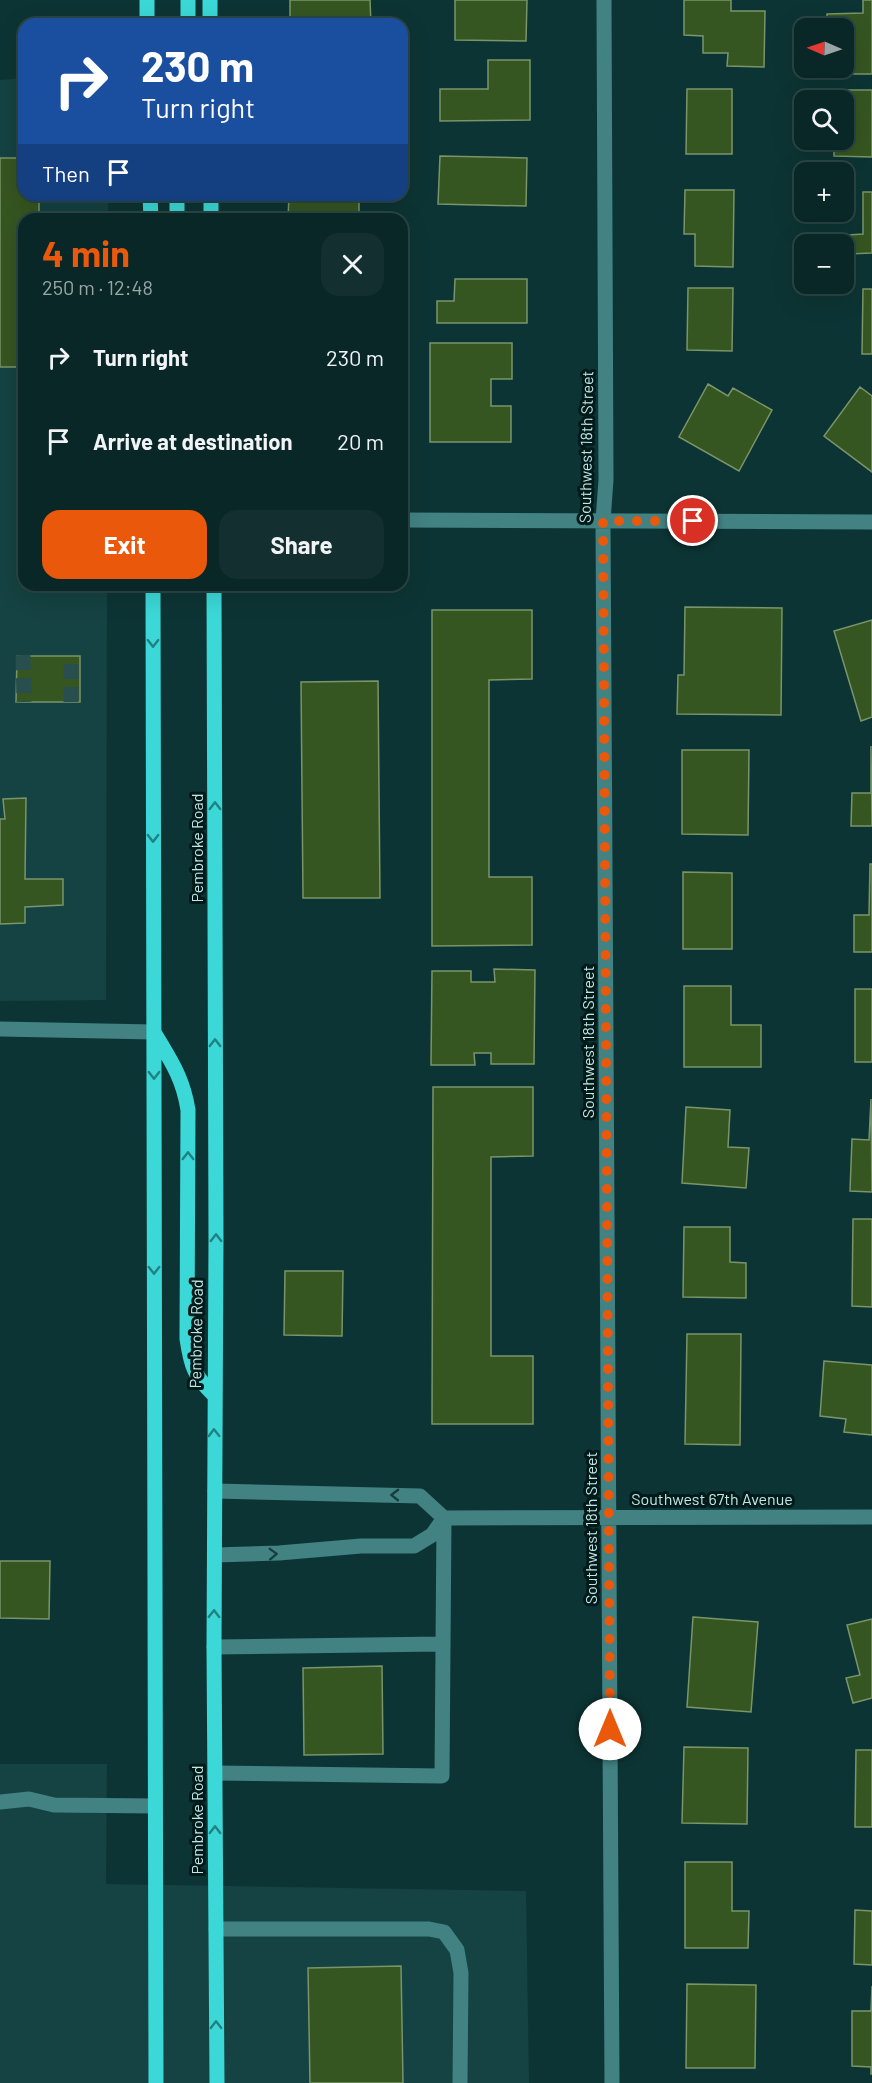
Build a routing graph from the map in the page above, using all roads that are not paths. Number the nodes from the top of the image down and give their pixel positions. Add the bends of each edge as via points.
1 (147, 0) edge
2 (188, 0) edge
3 (210, 0) edge
4 (604, 0) edge
5 (147, 18) edge
6 (188, 18) edge
7 (210, 18) edge
8 (408, 520) edge
9 (603, 521) junction
10 (872, 522) edge
11 (153, 591) edge
12 (213, 591) edge
13 (0, 1029) edge
14 (154, 1032) junction
15 (214, 1395) junction
16 (215, 1491) junction
17 (609, 1517) junction
18 (872, 1517) edge
19 (444, 1518) junction
20 (215, 1555) junction
21 (442, 1644) junction
22 (214, 1647) junction
23 (215, 1773) junction
24 (0, 1802) edge
25 (155, 1806) junction
26 (216, 1929) junction
27 (156, 2083) edge
28 (217, 2083) edge
29 (460, 2083) edge
30 (612, 2083) edge

1 - 5 main road
2 - 6 main road
3 - 7 main road
4 - 9 street, Southwest 18th Street
8 - 9 street
9 - 10 street
9 - 17 street, Southwest 18th Street
11 -> 14 main road
15 -> 12 main road, Pembroke Road
13 - 14 street
15 -> 14 main road via 193,1371 187,1339 185,1090
14 -> 25 main road
16 -> 15 main road, Pembroke Road
19 -> 16 street via 420,1496
16 - 20 main road, Pembroke Road
17 - 18 street, Southwest 67th Avenue
17 - 19 street, Southwest 67th Avenue
17 - 30 street, Southwest 18th Street
20 -> 19 street via 414,1546 432,1535
19 - 21 street
22 -> 20 main road, Pembroke Road
21 - 22 street
21 - 23 street via 442,1776
22 - 23 main road, Pembroke Road
26 -> 23 main road, Pembroke Road
24 - 25 street via 30,1799 54,1805
25 - 27 main road
28 -> 26 main road, Pembroke Road
26 - 29 street via 444,1932 457,1950 461,1973

